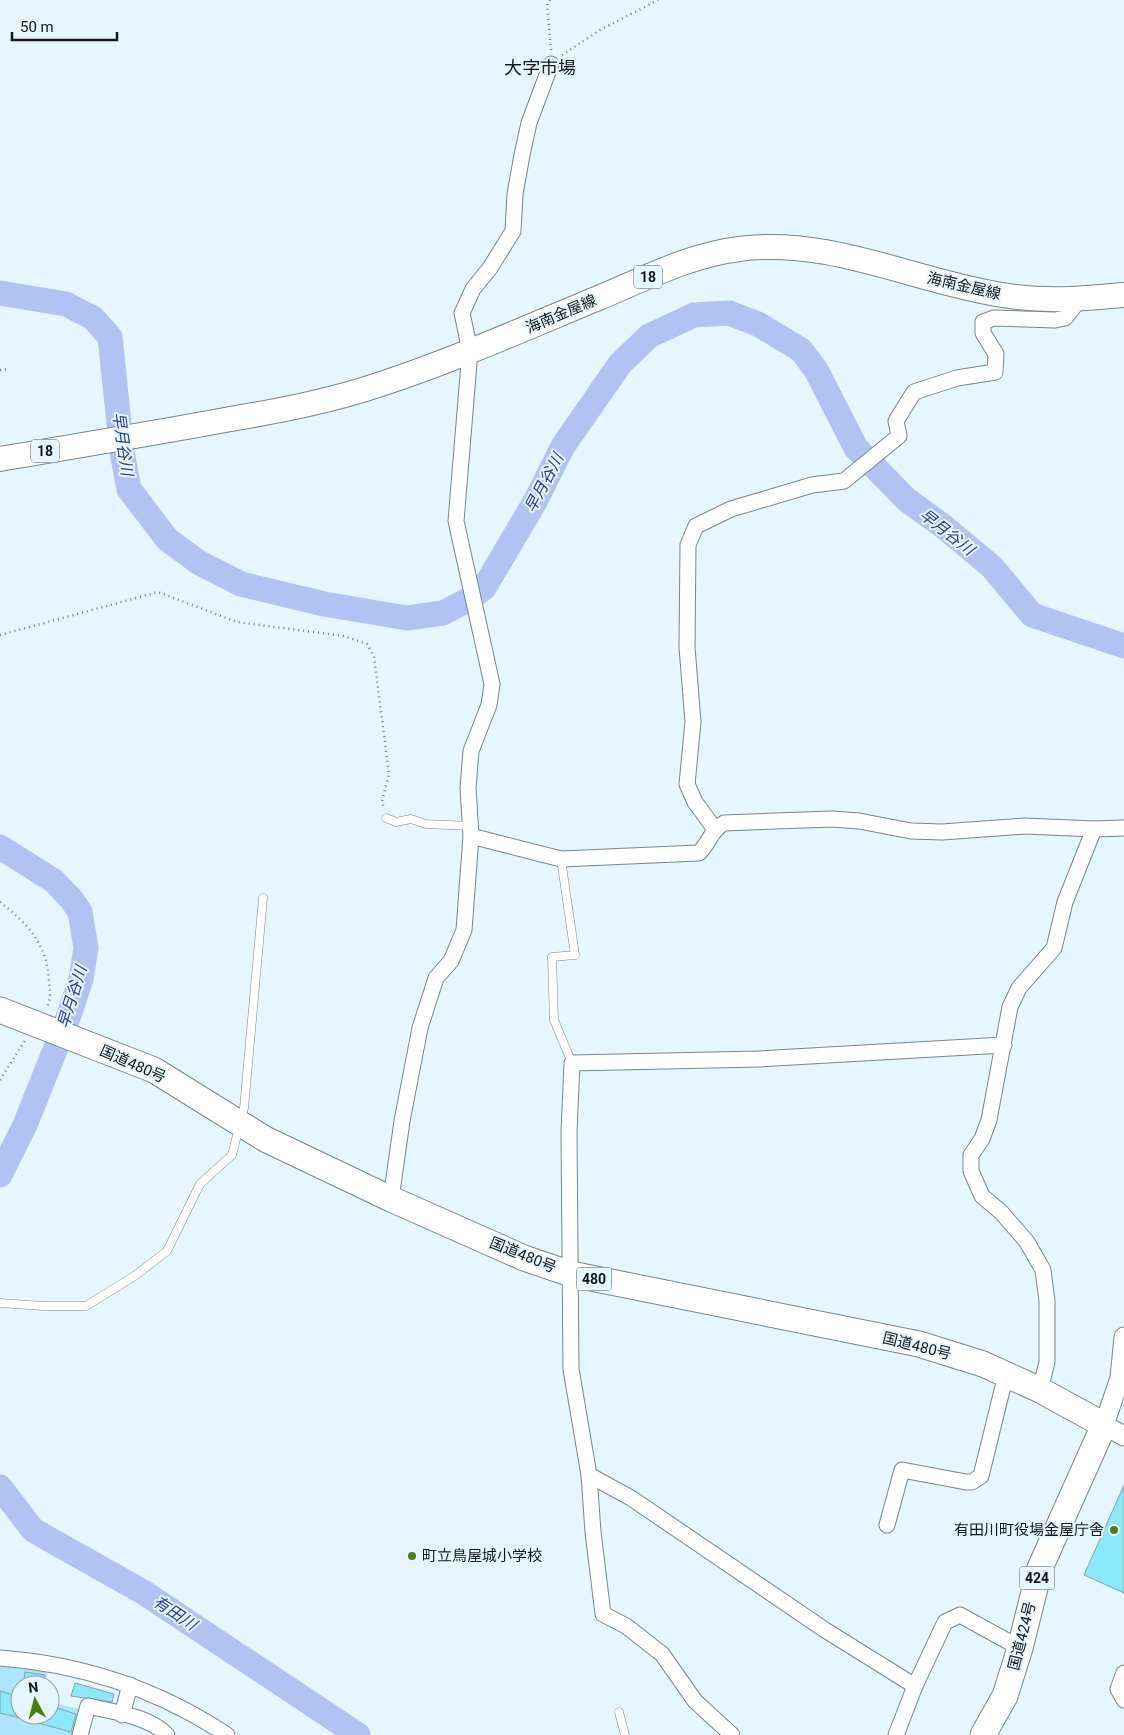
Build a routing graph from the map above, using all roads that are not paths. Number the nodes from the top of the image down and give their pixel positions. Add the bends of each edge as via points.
1 (552, 64) road end
2 (1124, 296) edge
3 (1080, 299) junction
4 (470, 351) junction
5 (0, 459) edge
6 (386, 818) road end
7 (714, 828) junction
8 (1124, 828) edge
9 (1094, 829) junction
10 (471, 831) junction
11 (561, 859) junction
12 (263, 898) dead end
13 (0, 1010) edge
14 (1004, 1045) junction
15 (572, 1063) junction
16 (240, 1124) junction
17 (391, 1199) junction
18 (571, 1274) junction
19 (0, 1302) edge
20 (1124, 1337) edge
21 (1006, 1374) junction
22 (1040, 1390) junction
23 (1114, 1430) edge
24 (589, 1475) junction
25 (887, 1525) dead end
26 (1020, 1648) junction
27 (0, 1658) edge
28 (1124, 1673) edge
29 (130, 1685) junction
30 (915, 1686) junction
31 (1124, 1700) edge
32 (619, 1712) dead end
33 (122, 1715) junction
34 (80, 1735) edge
35 (167, 1735) edge
36 (227, 1735) edge
37 (625, 1735) edge
38 (732, 1735) edge
39 (896, 1735) edge
40 (983, 1735) edge

1 - 4 street via 529,123 515,194 513,230 473,289 462,313
2 - 3 main road, 海南金屋線 / 18
3 - 4 main road, 海南金屋線 / 18 via 1034,300 1001,295 826,251 796,246 765,246 735,249 677,265
3 - 7 street via 1065,318 994,318 983,322 983,333 996,354 995,372 957,378 914,392 896,421 900,436 844,481 812,485 732,509 696,526 688,545 687,647 693,722 686,784
4 - 5 main road, 海南金屋線 / 18 via 342,396 186,428
4 - 10 street via 456,521 492,684 490,705 471,751 468,788
6 - 10 lane via 396,822 411,819
7 - 9 street via 724,823 832,819 911,831 1025,826
7 - 11 street via 699,853
8 - 9 street
9 - 14 street via 1065,902 1054,948 1010,1007
10 - 11 street
10 - 17 street via 464,930 451,961 436,978 420,1028
11 - 15 lane via 575,955 552,957 554,1020
12 - 16 lane
13 - 16 highway, 国道480号 / 480 via 154,1070
14 - 15 street via 795,1057
14 - 22 street via 989,1120 971,1155 971,1171 982,1196 1027,1242 1043,1270 1047,1301 1047,1362
15 - 18 street via 569,1132
16 - 17 highway, 国道480号 / 480 via 265,1140
16 - 19 lane via 232,1155 200,1184 167,1252 136,1276 86,1306
17 - 18 highway, 国道480号 / 480 via 524,1258
18 - 21 highway, 国道480号 / 480 via 919,1344
18 - 24 street via 571,1369
20 - 23 street
21 - 22 highway, 国道480号 / 480
21 - 25 street via 981,1476 966,1482 902,1470
22 - 23 highway, 国道480号 / 480
23 - 26 highway, 国道424号 / 424 via 1040,1568
24 - 30 street via 631,1498 825,1630
24 - 38 street via 603,1614 626,1626 662,1654 695,1701
26 - 30 street via 960,1615 945,1622
26 - 40 highway, 国道424号 / 424 via 1005,1696
27 - 29 street via 67,1666
28 - 31 street via 1118,1689
29 - 33 street
29 - 36 street via 192,1714
30 - 39 street
32 - 37 lane
33 - 34 street via 88,1706
33 - 35 street via 159,1727

